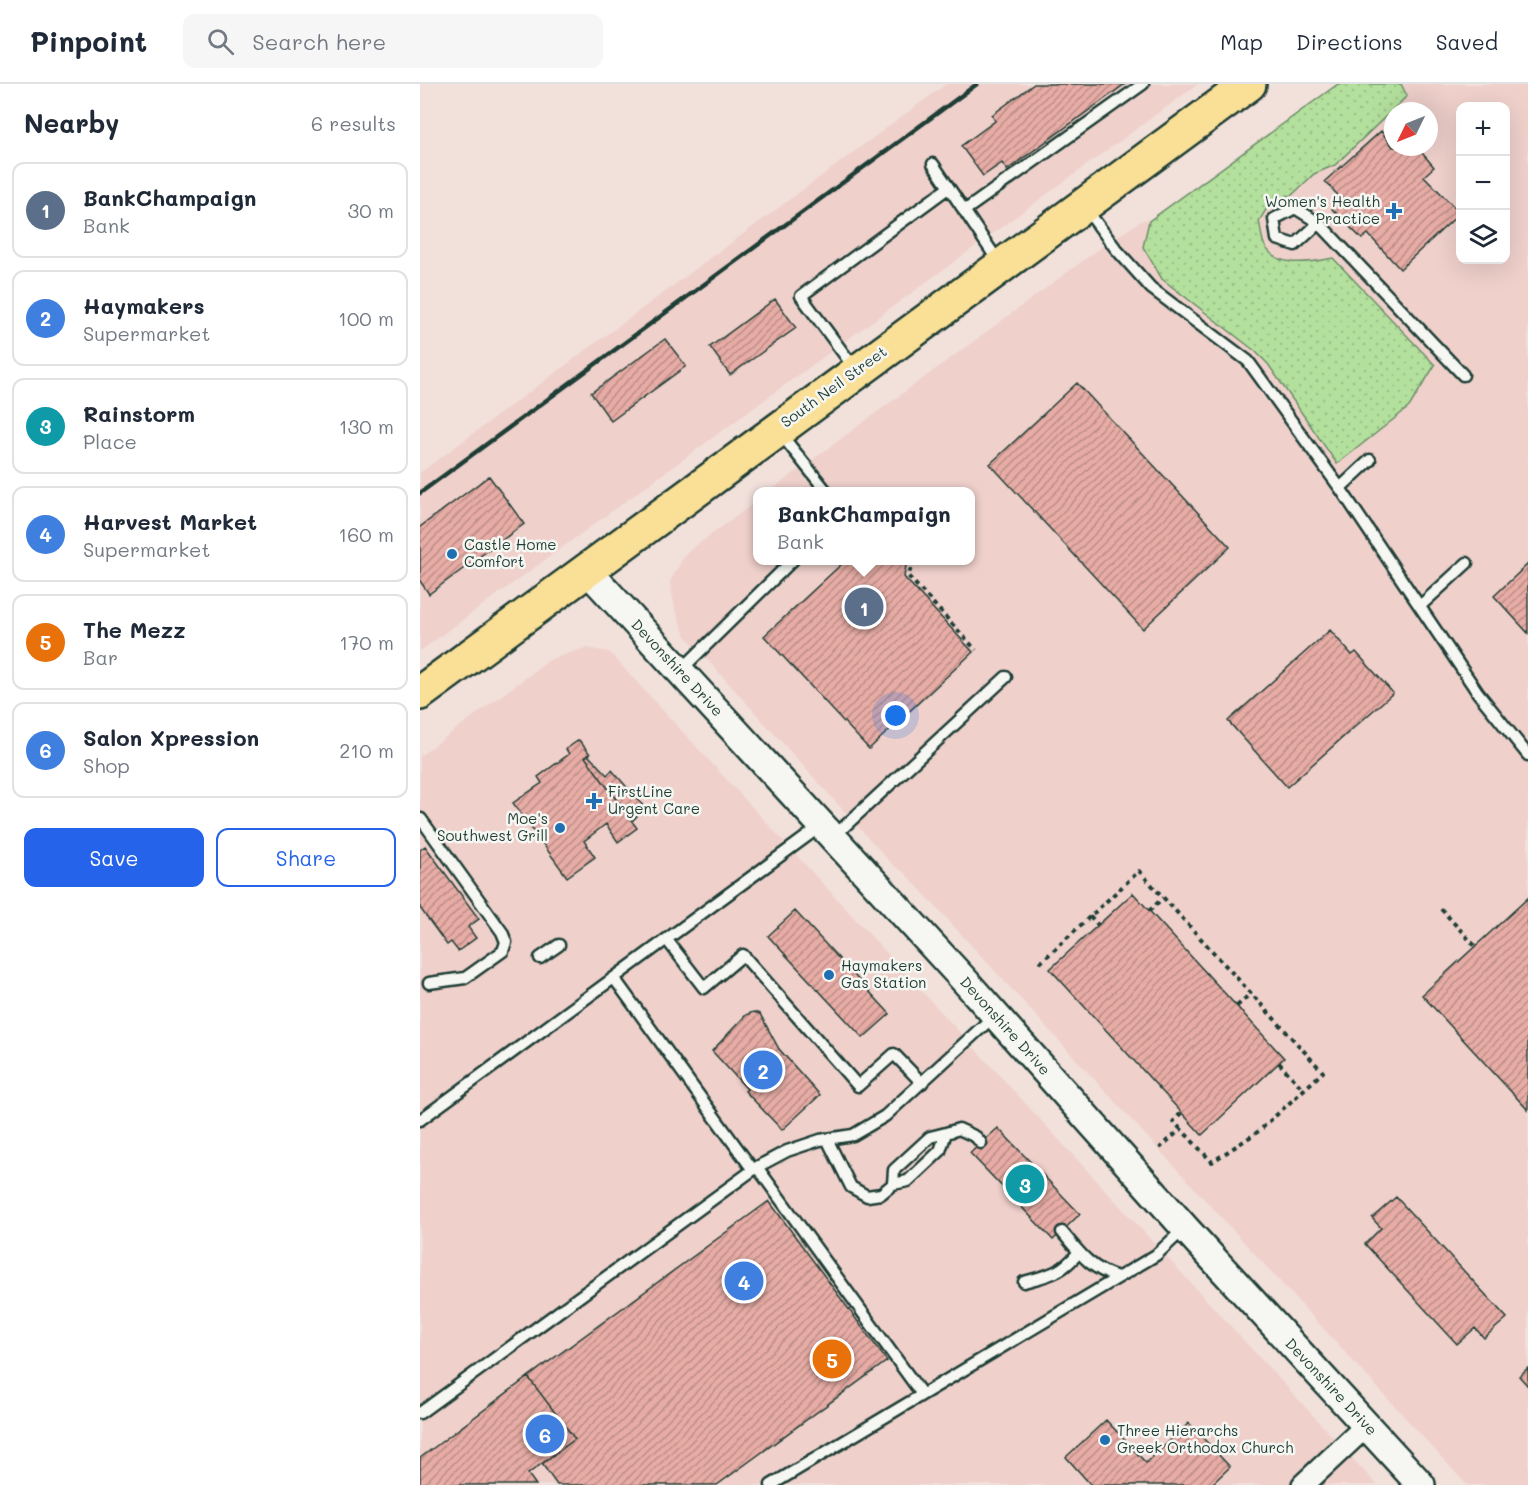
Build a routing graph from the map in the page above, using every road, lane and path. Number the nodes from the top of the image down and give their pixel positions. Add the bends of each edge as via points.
1 (1143, 84) edge
2 (1249, 84) edge
3 (933, 164) dead end
4 (948, 188) junction
5 (1082, 204) junction
6 (964, 211) junction
7 (1319, 223) dead end
8 (1000, 264) junction
9 (856, 371) junction
10 (1463, 375) dead end
11 (777, 429) junction
12 (1370, 460) dead end
13 (823, 487) edge
14 (1340, 488) junction
15 (1467, 563) dead end
16 (789, 565) edge
17 (912, 565) edge
18 (587, 570) junction
19 (1420, 606) junction
20 (976, 650) dead end
21 (680, 671) junction
22 (1006, 677) dead end
23 (420, 693) edge
24 (1528, 755) edge
25 (421, 819) edge
26 (826, 832) junction
27 (1163, 898) junction
28 (1441, 909) dead end
29 (1149, 910) dead end
30 (1090, 916) junction
31 (1098, 925) dead end
32 (667, 940) junction
33 (559, 945) dead end
34 (1476, 947) dead end
35 (540, 958) dead end
36 (1040, 963) dead end
37 (614, 978) junction
38 (429, 983) dead end
39 (1251, 993) junction
40 (1237, 1006) dead end
41 (995, 1015) junction
42 (1279, 1063) dead end
43 (922, 1083) junction
44 (1304, 1090) junction
45 (1182, 1113) dead end
46 (420, 1120) edge
47 (1181, 1130) junction
48 (946, 1133) junction
49 (827, 1139) junction
50 (981, 1143) dead end
51 (1160, 1148) dead end
52 (755, 1168) junction
53 (893, 1184) junction
54 (1185, 1228) junction
55 (1062, 1232) dead end
56 (1079, 1252) junction
57 (1118, 1277) junction
58 (1023, 1282) dead end
59 (921, 1394) junction
60 (420, 1413) edge
61 (1367, 1425) junction
62 (771, 1485) edge
63 (1303, 1485) edge
64 (1422, 1485) edge

1 - 6 lane
2 - 5 main road, South Neil Street
3 - 4 lane
4 - 6 lane
4 - 9 lane via 801,296
5 - 8 main road, South Neil Street
5 - 14 lane via 1151,288 1248,361
6 - 8 lane
7 - 10 lane
8 - 9 main road, South Neil Street
9 - 11 main road, South Neil Street
11 - 13 lane
11 - 18 main road, South Neil Street
12 - 14 lane
14 - 19 lane
15 - 19 lane
16 - 21 lane
17 - 20 path via 908,576
18 - 21 street, Devonshire Drive
18 - 23 main road, South Neil Street
19 - 24 lane via 1478,693
21 - 26 street, Devonshire Drive
22 - 26 lane
25 - 38 lane via 506,942 503,951 465,978
26 - 32 lane
26 - 41 street, Devonshire Drive
27 - 29 path
27 - 30 path via 1139,871
27 - 39 path
28 - 34 path
30 - 31 path
30 - 36 path
32 - 37 lane
32 - 43 lane via 704,988 743,955 858,1086 894,1054
33 - 35 lane
37 - 46 lane
37 - 52 lane
39 - 40 path
39 - 44 path via 1323,1072
41 - 43 lane
41 - 54 street, Devonshire Drive
42 - 44 path
43 - 49 lane via 869,1126 853,1135
44 - 47 path via 1259,1131 1212,1162
45 - 47 path via 1173,1122
47 - 51 path
48 - 50 lane via 960,1129
48 - 53 lane via 940,1151 932,1159 908,1181
48 - 53 lane via 930,1137 894,1170
49 - 52 lane via 787,1151
49 - 53 lane via 851,1187 867,1196 881,1194
52 - 59 lane
52 - 60 lane
54 - 57 lane via 1156,1255
54 - 61 street, Devonshire Drive
55 - 56 lane
56 - 57 lane via 1101,1273
56 - 58 lane via 1066,1267
57 - 59 lane
59 - 62 lane
61 - 63 street
61 - 64 street, Devonshire Drive

